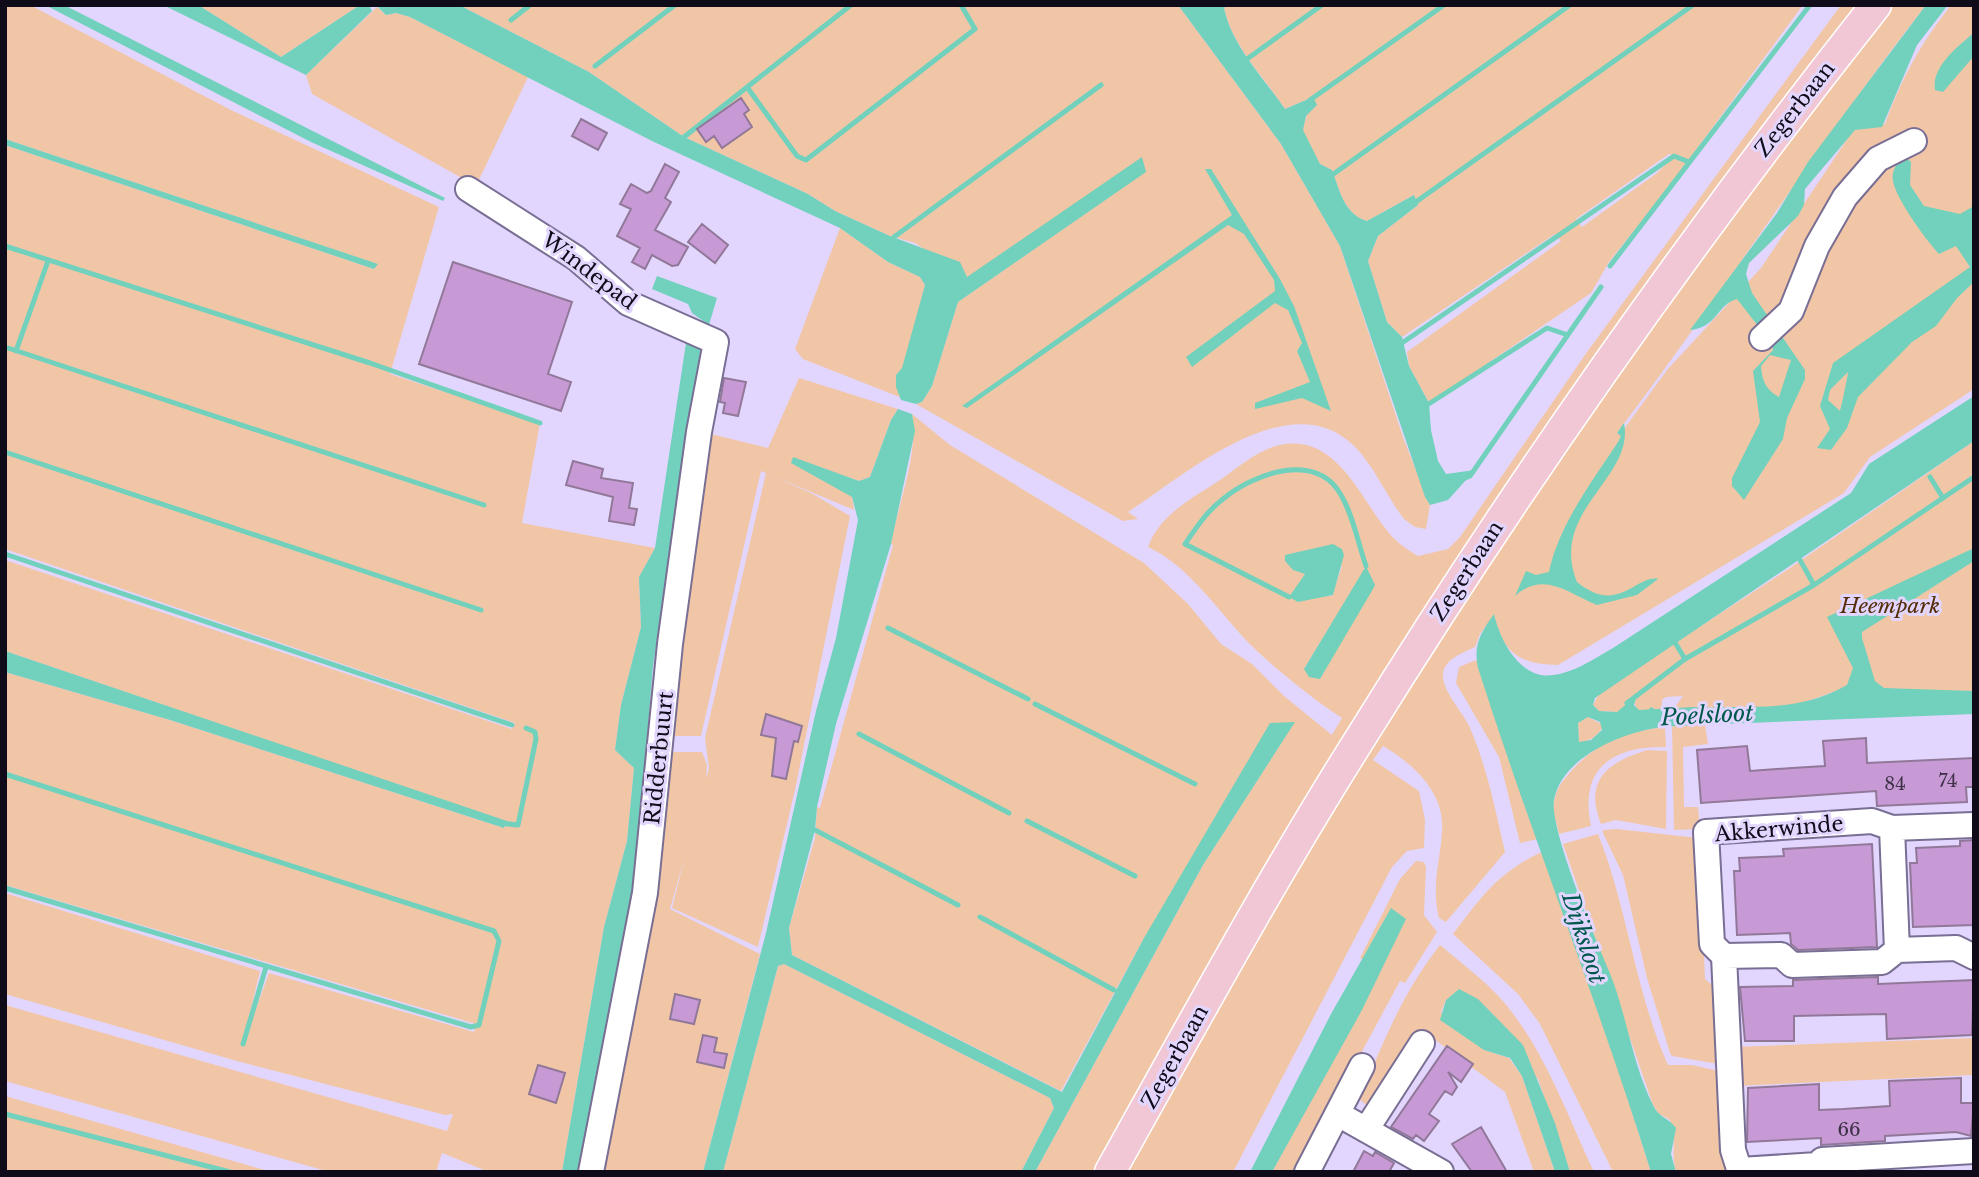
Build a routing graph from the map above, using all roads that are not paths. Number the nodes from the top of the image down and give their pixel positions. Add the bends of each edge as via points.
1 (1876, 5) edge
2 (1914, 141) dead end
3 (468, 189) dead end
4 (1770, 331) dead end
5 (716, 342) joint
6 (1974, 825) edge
7 (1892, 828) junction
8 (1898, 950) junction
9 (1965, 952) edge
10 (1724, 956) junction
11 (1423, 1043) dead end
12 (1362, 1066) dead end
13 (1338, 1114) junction
14 (1366, 1130) junction
15 (1974, 1152) edge
16 (1911, 1163) edge
17 (1740, 1171) edge
18 (591, 1172) edge
19 (1110, 1172) edge
20 (1307, 1172) edge
21 (1441, 1172) edge

1 - 19 main road, Zegerbaan via 1649,304 1455,589 1360,737 1229,958
2 - 4 street via 1878,159 1845,197 1817,246 1791,310
3 - 5 street, Windepad via 556,243 628,303
5 - 18 street, Ridderbuurt via 670,645 645,893
6 - 7 street, Akkerwinde
7 - 8 street
7 - 10 street, Akkerwinde via 1872,821 1706,831 1712,944
8 - 9 street
8 - 10 street via 1882,962 1792,965 1781,955
10 - 17 street, Akkerwinde via 1733,1150
11 - 14 street
12 - 13 street
13 - 14 street
13 - 20 street
14 - 21 street
15 - 16 street
16 - 17 street via 1822,1160 1817,1165

